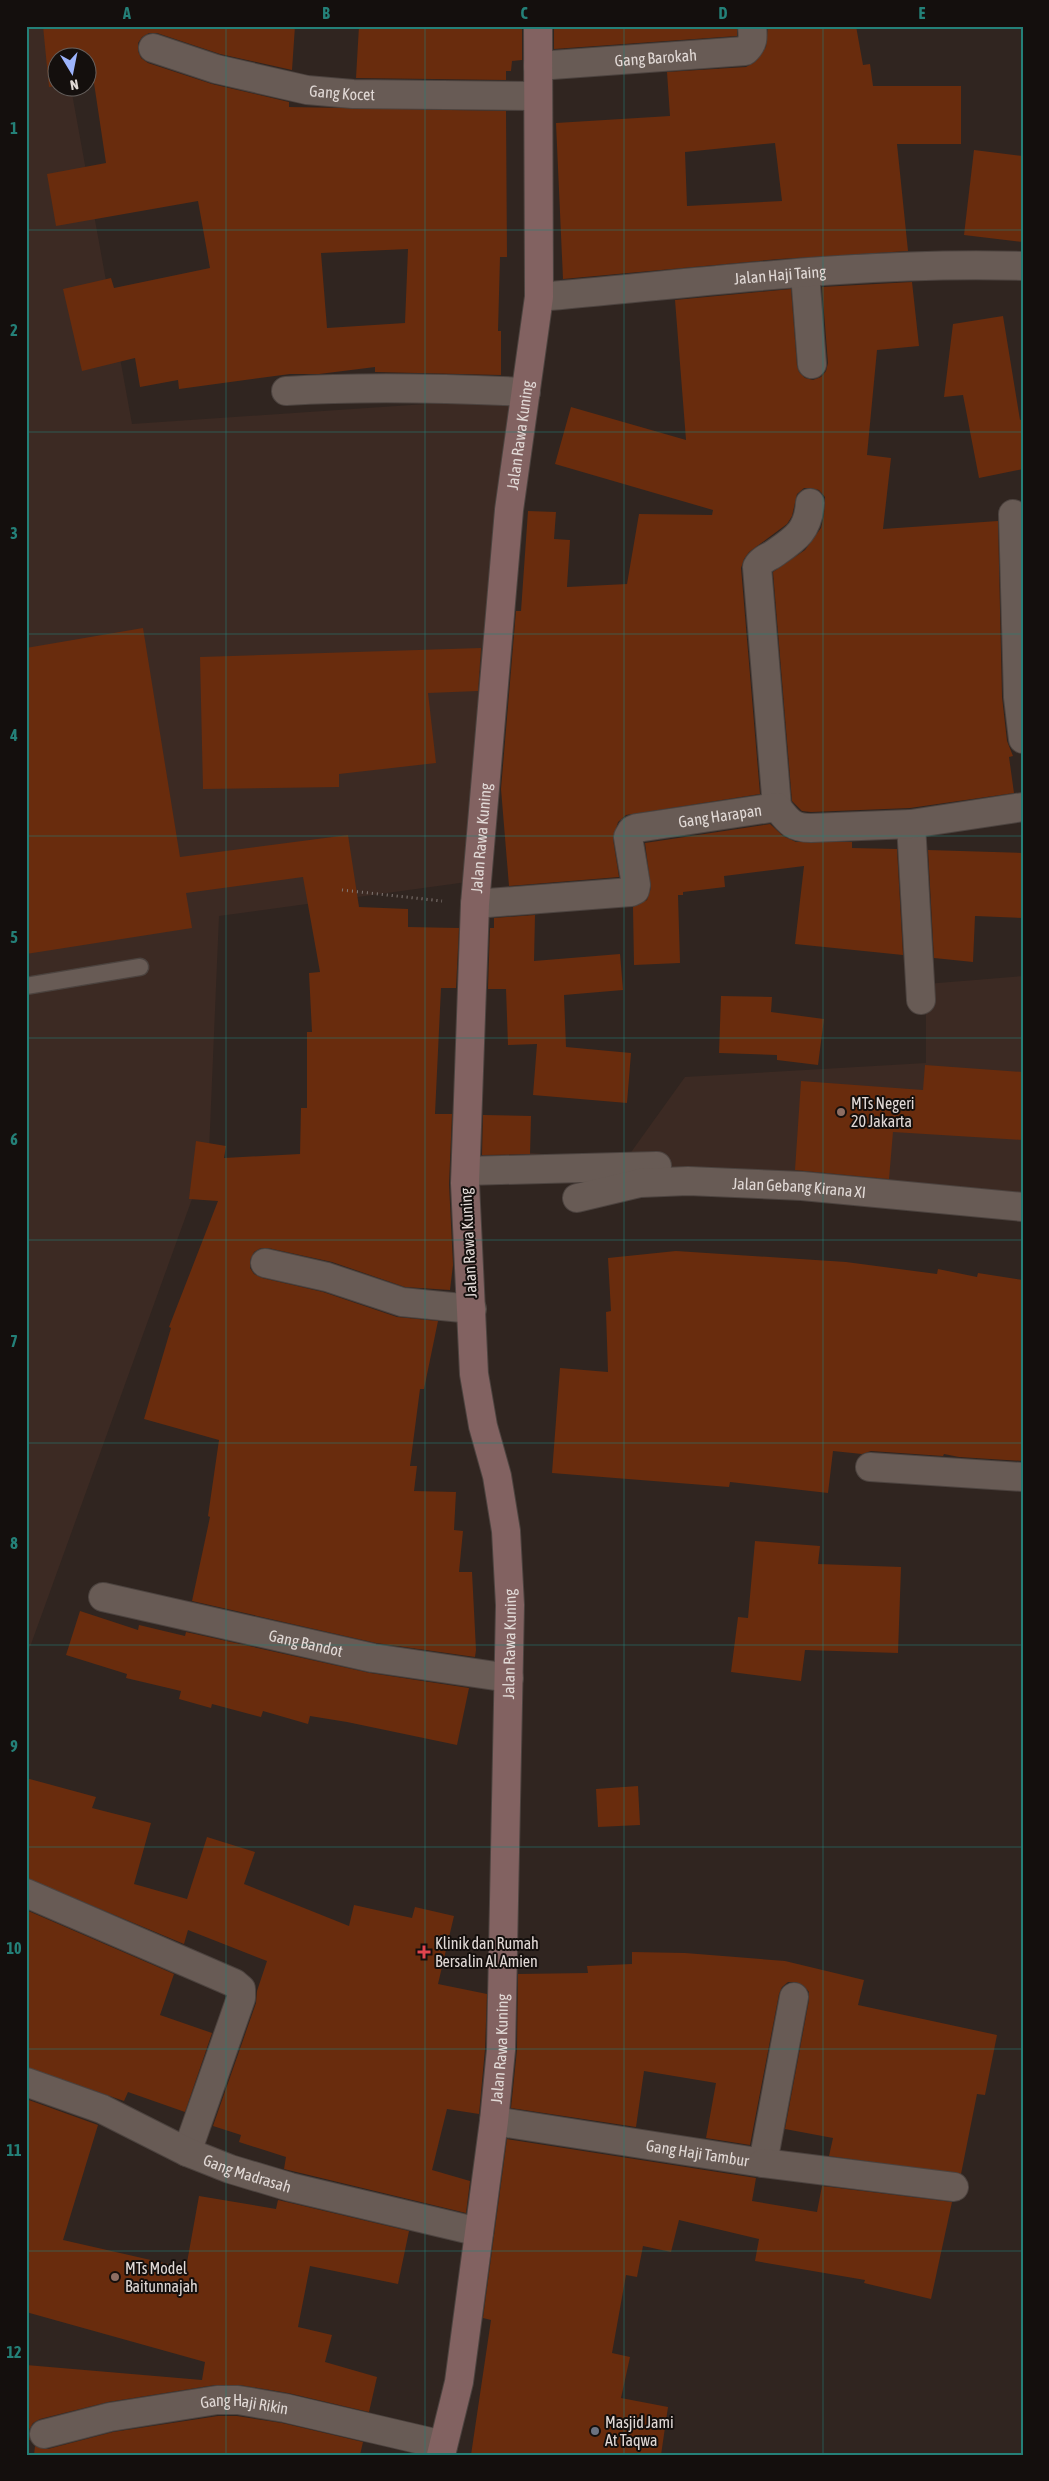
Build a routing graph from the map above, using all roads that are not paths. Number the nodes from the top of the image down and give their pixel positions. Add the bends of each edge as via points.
1 (538, 26) edge
2 (752, 26) edge
3 (153, 48) dead end
4 (538, 66) junction
5 (537, 96) junction
6 (1023, 266) edge
7 (805, 273) junction
8 (539, 297) junction
9 (812, 364) dead end
10 (286, 391) dead end
11 (526, 392) junction
12 (810, 503) dead end
13 (1014, 514) dead end
14 (1023, 739) edge
15 (777, 807) junction
16 (1023, 807) edge
17 (911, 824) junction
18 (475, 904) junction
19 (140, 967) dead end
20 (26, 986) edge
21 (920, 1000) dead end
22 (667, 1166) dead end
23 (466, 1171) junction
24 (577, 1198) dead end
25 (1023, 1207) edge
26 (264, 1263) dead end
27 (472, 1309) junction
28 (870, 1468) dead end
29 (1023, 1477) edge
30 (103, 1597) dead end
31 (510, 1678) junction
32 (26, 1893) edge
33 (794, 1997) dead end
34 (26, 2082) edge
35 (494, 2121) junction
36 (187, 2152) junction
37 (763, 2163) junction
38 (954, 2187) dead end
39 (478, 2232) junction
40 (44, 2434) dead end
41 (442, 2450) edge

1 - 4 street, Jalan Rawa Kuning
2 - 4 street, Gang Barokah via 753,38 744,51
3 - 5 street, Gang Kocet via 216,69 307,90 363,95
4 - 5 street, Jalan Rawa Kuning
5 - 8 street, Jalan Rawa Kuning
6 - 7 street, Jalan Haji Taing via 974,265
7 - 8 street, Jalan Haji Taing
7 - 9 street
8 - 11 street, Jalan Rawa Kuning
10 - 11 street via 403,388
11 - 18 street, Jalan Rawa Kuning via 509,510
12 - 15 street via 804,529 793,541 758,564 756,572
13 - 14 street via 1018,697
15 - 17 street, Gang Harapan via 791,825 798,828
15 - 18 street, Gang Harapan via 632,830 628,837 636,890 632,892
16 - 17 street, Gang Harapan
17 - 21 street
18 - 23 street, Jalan Rawa Kuning
19 - 20 lane
22 - 23 street
23 - 27 street, Jalan Rawa Kuning
24 - 25 street, Jalan Gebang Kirana XI via 640,1183 688,1181 802,1186
26 - 27 street via 327,1277 402,1302
27 - 31 street, Jalan Rawa Kuning via 474,1374 506,1531
28 - 29 street
30 - 31 street, Gang Bandot via 373,1658
31 - 35 street, Jalan Rawa Kuning via 502,2050
32 - 36 street via 234,1983 241,1989 241,1998
33 - 37 street, Gang Haji Tambur
34 - 36 street, Gang Madrasah via 102,2109
35 - 37 street, Gang Haji Tambur
35 - 39 street, Jalan Rawa Kuning
36 - 39 street, Gang Madrasah via 290,2187
37 - 38 street
39 - 41 street, Jalan Rawa Kuning via 459,2382
40 - 41 street, Gang Haji Rikin via 110,2417 217,2400 238,2400 285,2408

